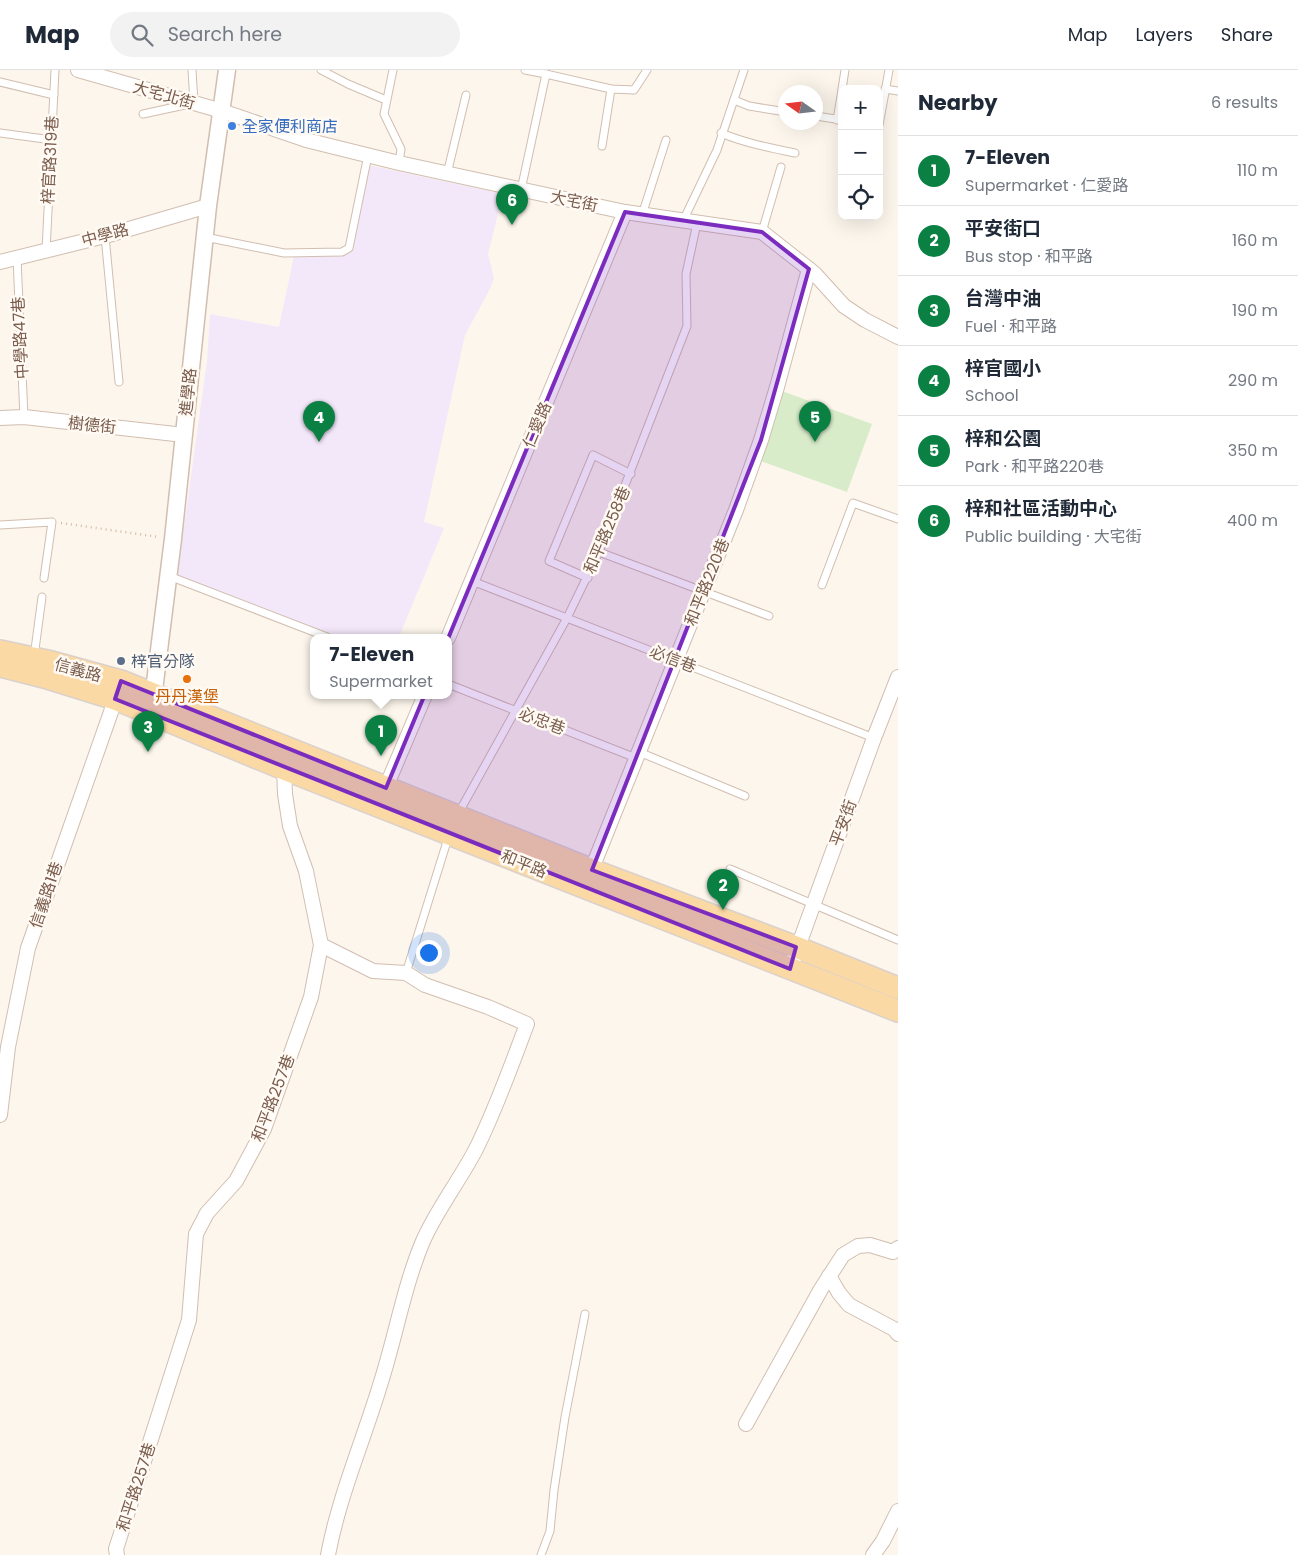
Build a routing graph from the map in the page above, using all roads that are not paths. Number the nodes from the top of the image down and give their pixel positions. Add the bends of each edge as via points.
1 (55, 70) edge
2 (78, 70) edge
3 (192, 70) edge
4 (227, 70) edge
5 (321, 70) edge
6 (393, 70) edge
7 (525, 70) edge
8 (647, 70) edge
9 (744, 70) edge
10 (845, 70) edge
11 (889, 70) edge
12 (546, 74) junction
13 (0, 82) edge
14 (843, 85) edge
15 (611, 89) junction
16 (886, 89) junction
17 (898, 91) edge
18 (54, 95) junction
19 (466, 95) dead end
20 (386, 100) junction
21 (734, 100) junction
22 (194, 103) junction
23 (883, 104) edge
24 (222, 111) junction
25 (778, 111) edge
26 (143, 114) dead end
27 (823, 117) edge
28 (838, 120) edge
29 (0, 133) edge
30 (721, 133) junction
31 (52, 140) junction
32 (666, 140) dead end
33 (602, 146) dead end
34 (796, 153) dead end
35 (368, 156) junction
36 (399, 163) junction
37 (781, 167) dead end
38 (447, 174) junction
39 (521, 190) junction
40 (208, 206) junction
41 (625, 212) junction
42 (642, 215) junction
43 (690, 222) junction
44 (762, 232) junction
45 (105, 236) junction
46 (205, 237) junction
47 (46, 251) junction
48 (16, 258) junction
49 (0, 262) edge
50 (809, 269) junction
51 (898, 337) edge
52 (119, 382) dead end
53 (24, 417) junction
54 (0, 418) edge
55 (184, 435) junction
56 (631, 474) junction
57 (898, 520) edge
58 (0, 525) edge
59 (599, 552) junction
60 (168, 576) junction
61 (44, 578) dead end
62 (588, 578) junction
63 (472, 580) junction
64 (822, 585) dead end
65 (703, 591) junction
66 (42, 598) dead end
67 (769, 616) dead end
68 (567, 618) junction
69 (319, 634) edge
70 (450, 634) edge
71 (0, 650) edge
72 (33, 658) junction
73 (676, 660) junction
74 (0, 666) edge
75 (898, 677) edge
76 (452, 686) edge
77 (118, 690) junction
78 (423, 699) edge
79 (152, 704) junction
80 (516, 711) junction
81 (874, 738) junction
82 (637, 755) junction
83 (284, 769) junction
84 (745, 796) dead end
85 (382, 797) junction
86 (453, 825) junction
87 (730, 869) dead end
88 (588, 879) junction
89 (812, 904) junction
90 (898, 940) edge
91 (321, 945) junction
92 (796, 947) junction
93 (790, 969) junction
94 (406, 973) junction
95 (898, 988) edge
96 (898, 1011) edge
97 (0, 1115) edge
98 (898, 1248) edge
99 (830, 1276) junction
100 (584, 1314) dead end
101 (898, 1334) edge
102 (746, 1424) dead end
103 (898, 1511) edge
104 (117, 1555) edge
105 (328, 1555) edge
106 (542, 1555) edge
107 (874, 1555) edge

1 - 18 lane, 梓官路319巷
2 - 22 street, 大宅北街
3 - 22 lane
4 - 24 street, 進學路
5 - 20 lane
6 - 20 lane
7 - 12 lane
8 - 15 lane via 634,90
9 - 21 lane, 和平路258巷
10 - 14 lane
11 - 16 lane
12 - 15 lane
12 - 39 lane
13 - 18 lane
15 - 33 lane
16 - 17 lane
16 - 23 lane
18 - 31 lane, 梓官路319巷
19 - 38 lane
20 - 36 lane via 384,114 401,149
21 - 25 lane
21 - 30 lane, 和平路258巷
22 - 24 street, 大宅北街
22 - 26 lane
24 - 35 street, 大宅街 via 306,140
24 - 40 street, 進學路
27 - 28 lane
29 - 31 lane
30 - 34 lane
30 - 43 lane, 和平路258巷
31 - 47 lane, 梓官路319巷
32 - 42 lane
35 - 36 street, 大宅街
35 - 46 lane via 349,248 342,252 284,254
36 - 38 street, 大宅街
37 - 44 lane
38 - 39 street, 大宅街
39 - 41 street, 大宅街
40 - 45 street, 中學路
40 - 46 street, 進學路
41 - 42 street, 大宅街
41 - 63 street, 仁愛路
42 - 43 street, 大宅街
43 - 44 street, 大宅街
43 - 56 lane, 和平路258巷 via 687,326
44 - 50 street
45 - 47 street, 中學路
45 - 52 lane
46 - 55 street, 進學路
47 - 48 street, 中學路
48 - 49 street, 中學路
48 - 53 lane, 中學路47巷
50 - 51 street via 844,306
50 - 65 street, 和平路220巷 via 761,440
53 - 54 street, 樹德街
53 - 55 street, 樹德街
55 - 60 street, 進學路
56 - 59 lane, 和平路258巷
56 - 62 lane via 594,455 549,562
57 - 64 lane via 853,503
58 - 61 lane via 52,522
59 - 62 lane, 和平路258巷
59 - 65 lane
60 - 69 lane
60 - 79 street, 進學路
62 - 68 lane, 和平路258巷
63 - 68 lane, 必信巷
63 - 70 street, 仁愛路
65 - 67 lane
65 - 73 street, 和平路220巷
66 - 72 lane
68 - 73 lane, 必信巷
68 - 80 lane, 和平路258巷
71 - 72 main road, 信義路
72 - 77 main road, 信義路
73 - 81 lane, 必信巷
73 - 82 street, 和平路220巷
74 - 77 main road, 信義路
75 - 81 street, 平安街
76 - 80 lane, 必忠巷
77 - 79 main road, 信義路
77 - 97 street, 信義路1巷 via 28,948 8,1047
78 - 85 street
79 - 83 main road, 和平路
79 - 85 main road, 和平路
80 - 82 lane, 必忠巷
80 - 86 lane, 和平路258巷
81 - 89 street, 平安街
82 - 84 lane, 必忠巷
82 - 88 street, 和平路220巷
83 - 85 main road, 和平路
83 - 91 street, 和平路257巷 via 284,794 290,826 306,871
85 - 86 main road, 和平路
86 - 88 main road, 和平路
86 - 94 lane, 和平路258巷
87 - 89 lane
88 - 92 main road, 和平路
88 - 93 main road, 和平路
89 - 90 lane
89 - 92 street, 平安街
91 - 94 street via 373,971
91 - 104 street, 和平路257巷 via 311,997 264,1129 236,1181 208,1213 196,1234 189,1320 116,1549
92 - 93 street, 平安街
92 - 95 main road, 和平路
93 - 96 main road, 和平路
94 - 105 street via 425,986 528,1024 476,1149 424,1240 411,1273 382,1381 344,1493
98 - 99 street via 893,1252 870,1245 858,1246 843,1255
99 - 101 street via 849,1305
99 - 102 street
100 - 106 lane via 565,1417 550,1531
103 - 107 street

